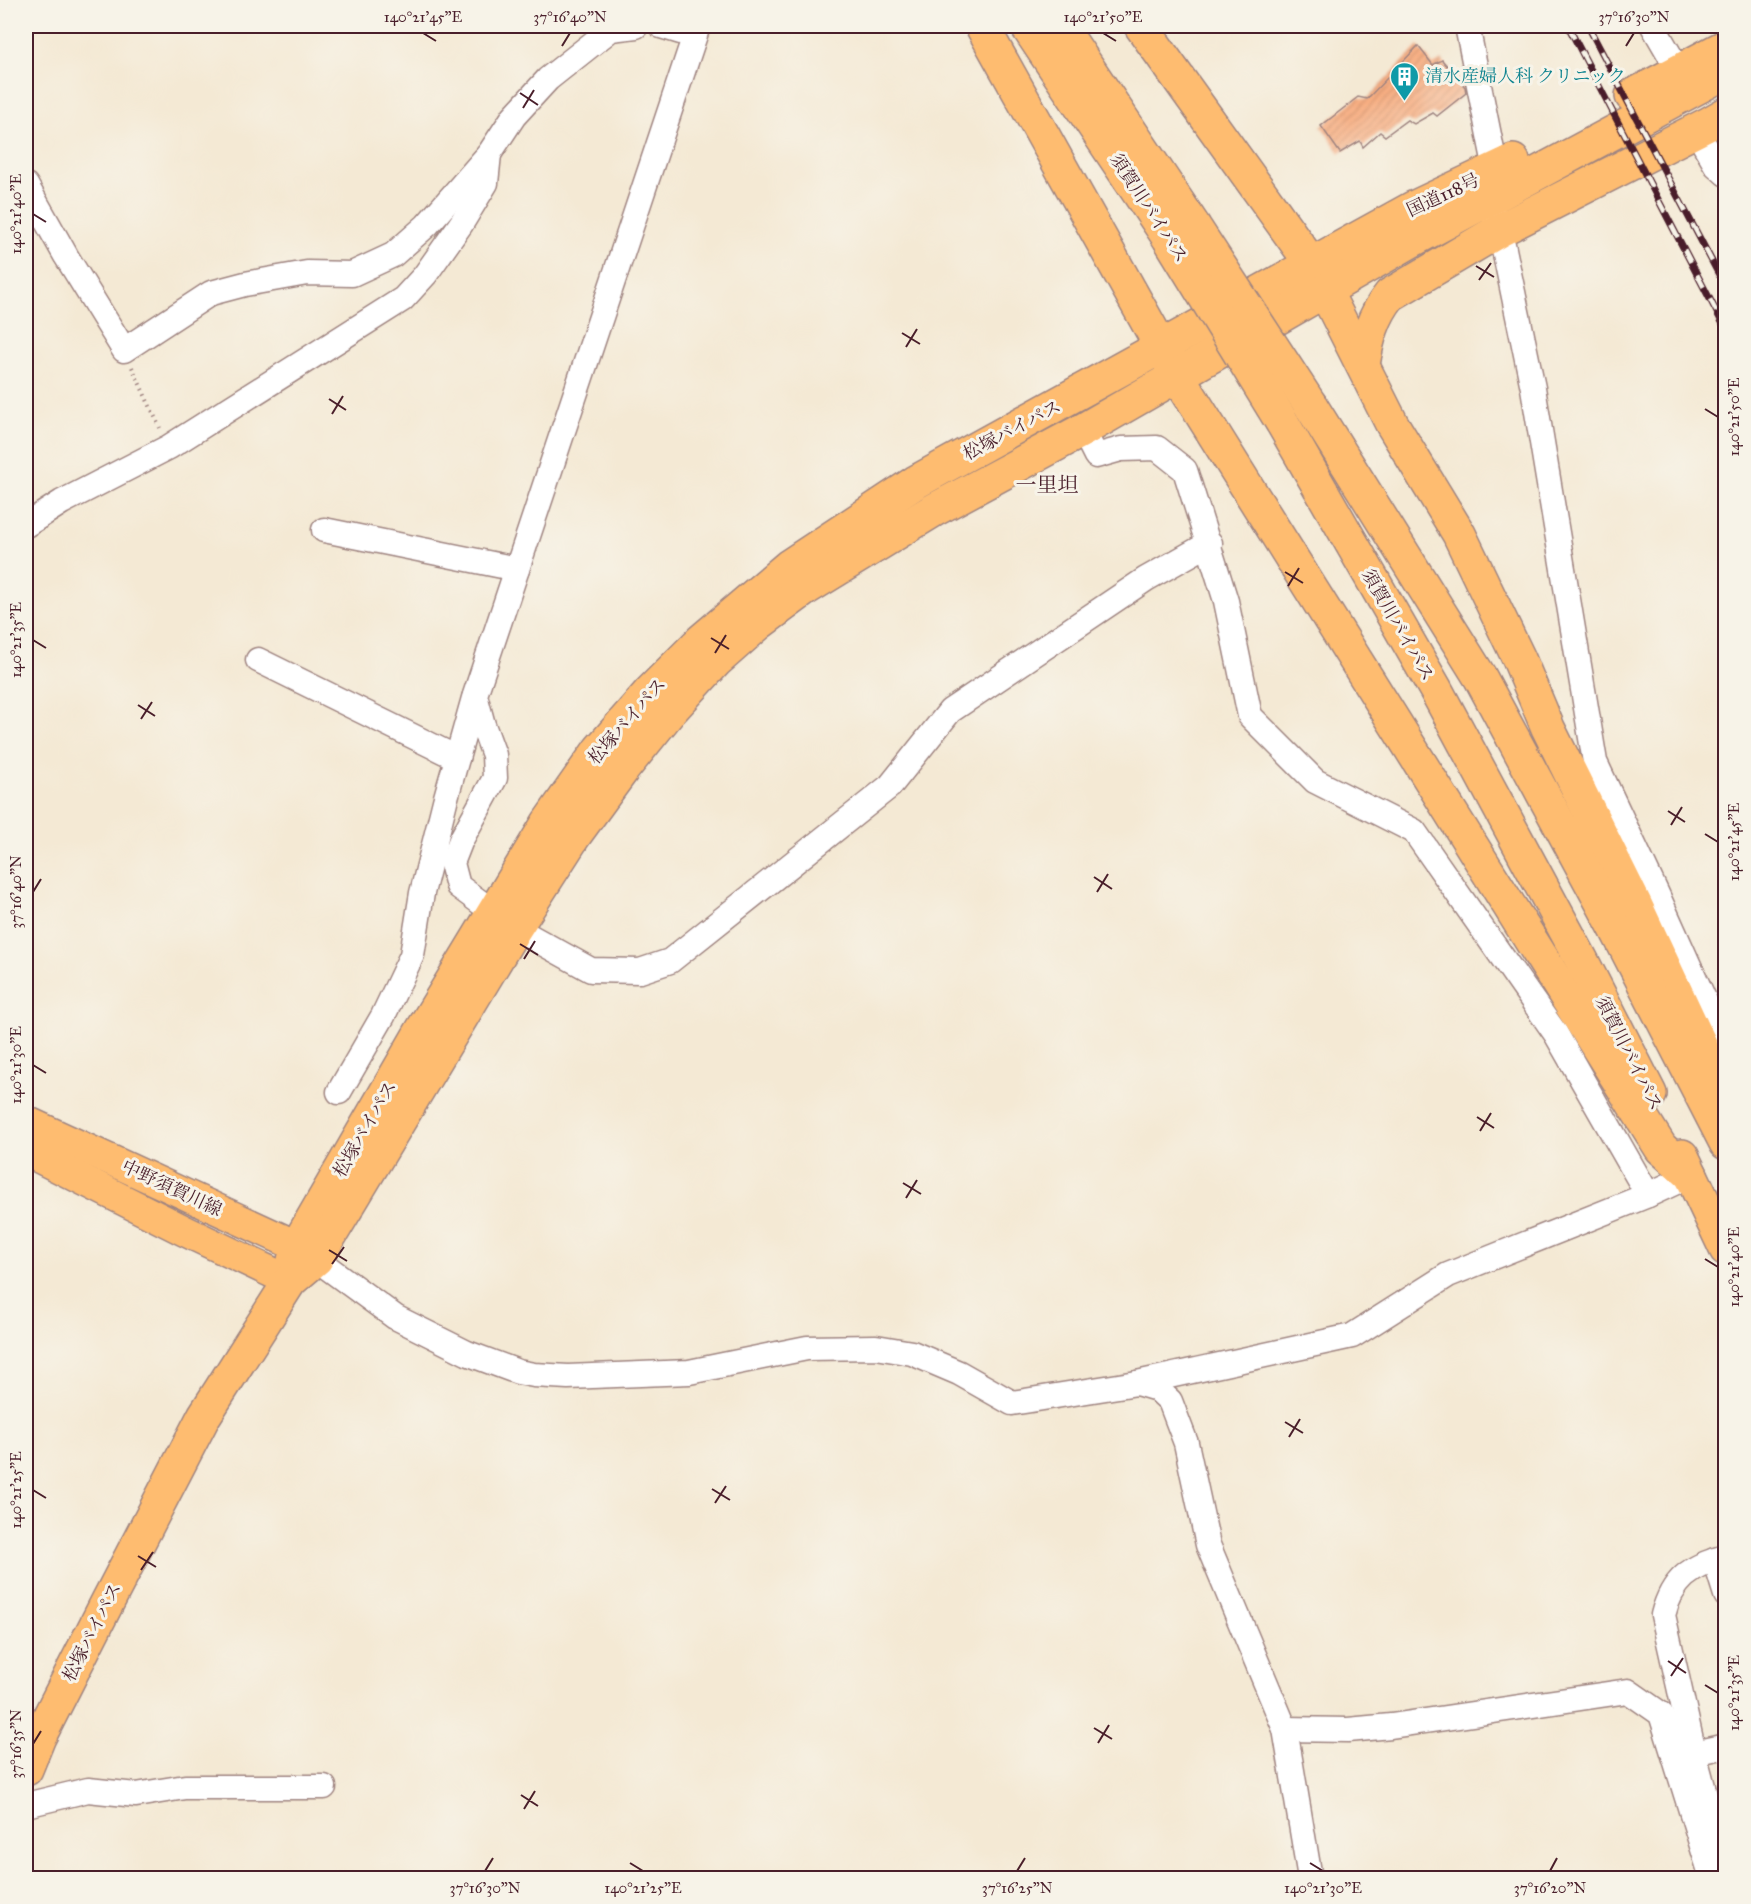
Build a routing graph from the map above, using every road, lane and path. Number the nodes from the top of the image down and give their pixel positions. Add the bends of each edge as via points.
1 (636, 26) edge
2 (661, 26) edge
3 (982, 26) edge
4 (1028, 26) edge
5 (1060, 26) edge
6 (1141, 26) edge
7 (1467, 26) edge
8 (1653, 26) edge
9 (696, 31) edge
10 (1725, 46) edge
11 (1679, 71) junction
12 (1725, 72) edge
13 (1725, 114) edge
14 (1696, 130) junction
15 (489, 154) junction
16 (1725, 174) edge
17 (1492, 184) junction
18 (26, 185) edge
19 (1500, 230) junction
20 (1181, 231) junction
21 (1318, 278) junction
22 (124, 350) junction
23 (1169, 361) junction
24 (1363, 365) junction
25 (1083, 430) junction
26 (169, 447) junction
27 (26, 525) edge
28 (324, 530) dead end
29 (1210, 543) junction
30 (517, 569) junction
31 (258, 660) dead end
32 (475, 695) junction
33 (457, 758) junction
34 (1646, 898) junction
35 (504, 920) junction
36 (1725, 1048) edge
37 (339, 1092) dead end
38 (1725, 1100) edge
39 (26, 1121) edge
40 (1725, 1143) edge
41 (26, 1151) edge
42 (1692, 1175) junction
43 (1648, 1195) junction
44 (1725, 1249) edge
45 (306, 1252) junction
46 (290, 1281) junction
47 (1137, 1383) junction
48 (1720, 1559) edge
49 (1725, 1595) edge
50 (1285, 1728) junction
51 (32, 1734) edge
52 (1725, 1746) edge
53 (1694, 1753) junction
54 (26, 1769) edge
55 (324, 1787) dead end
56 (26, 1804) edge
57 (1724, 1860) edge
58 (1310, 1878) edge
59 (1712, 1878) edge

1 - 15 street via 611,29 548,79 514,116
2 - 9 street
3 - 23 highway
4 - 20 highway, 須賀川バイパス
5 - 20 highway, 須賀川バイパス
6 - 21 highway
7 - 17 street
8 - 11 street
9 - 30 street
10 - 11 highway, 国道118号
11 - 17 highway, 国道118号
12 - 17 highway, 国道118号
13 - 14 highway
14 - 16 street
14 - 19 highway
15 - 22 street via 427,225 393,255 352,274 307,273 211,293
15 - 26 street via 486,183 441,253 403,299
17 - 19 street
17 - 21 highway, 国道118号 via 1413,208
18 - 22 street
19 - 24 highway via 1390,295 1371,328
19 - 34 street via 1533,388 1595,762
20 - 40 highway, 須賀川バイパス, bridge via 1311,406 1480,677 1615,927
20 - 42 highway, 須賀川バイパス, bridge via 1282,422 1436,690
21 - 23 highway, 国道118号
21 - 24 highway
22 - 26 path
23 - 25 highway, 松塚バイパス
23 - 35 highway, 松塚バイパス via 916,482 789,566 745,602 649,693 600,749 548,823
23 - 42 highway via 1661,1148
24 - 34 highway via 1392,424 1459,534 1548,728
25 - 29 street via 1096,456 1121,449 1157,448 1185,470
25 - 35 highway, 松塚バイパス via 865,551 806,589 741,639 670,711
26 - 27 street
28 - 30 street
29 - 35 street via 1146,579 950,711 890,786 670,962 640,971 591,970
29 - 43 street via 1250,716 1315,781 1414,831 1556,1034
30 - 32 street
31 - 33 street
32 - 33 street
32 - 35 street via 494,755 495,778 452,863 458,886
33 - 37 street via 422,892 412,955 383,1016
34 - 36 street
34 - 38 highway
35 - 45 highway, 松塚バイパス
39 - 45 main road, 中野須賀川線
41 - 46 main road, 中野須賀川線
42 - 43 street
42 - 44 highway, 須賀川バイパス
43 - 47 street via 1448,1275 1352,1335
45 - 46 highway, 松塚バイパス
45 - 47 street via 395,1317 467,1353 534,1375 689,1372 807,1348 876,1347 912,1353 959,1373 1012,1403
46 - 51 highway, 松塚バイパス via 198,1426
47 - 50 street via 1157,1389 1170,1401 1186,1443 1208,1545
48 - 49 street
48 - 53 street via 1696,1567 1681,1579 1667,1597 1663,1615
50 - 58 street
50 - 59 street via 1348,1730 1392,1726 1628,1691 1661,1714
51 - 54 highway, 松塚バイパス
52 - 53 street
53 - 57 street
55 - 56 street via 185,1786 136,1795 88,1790

